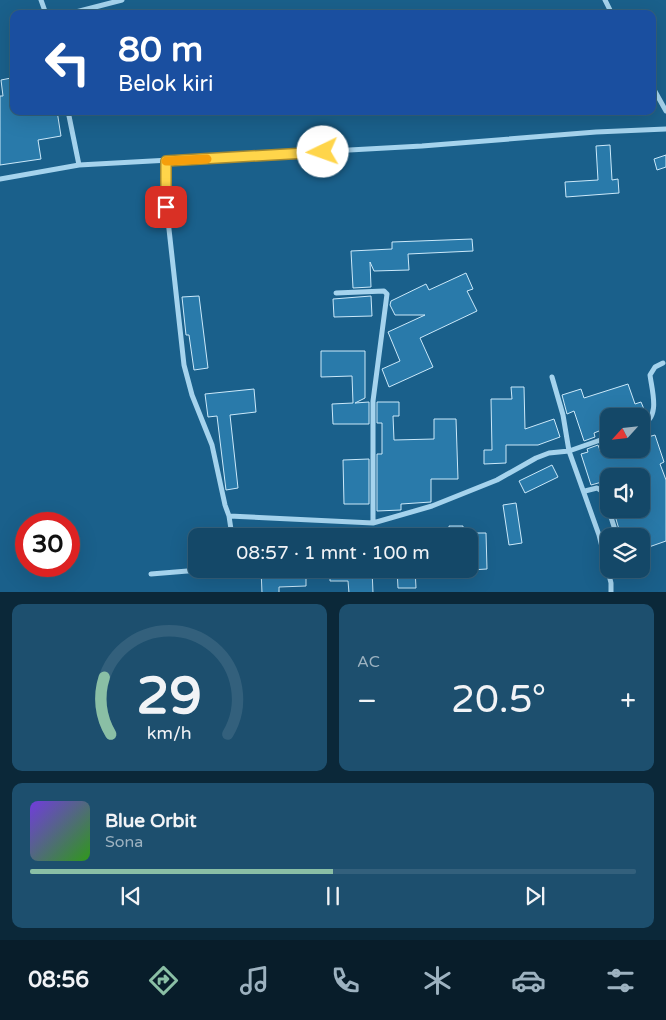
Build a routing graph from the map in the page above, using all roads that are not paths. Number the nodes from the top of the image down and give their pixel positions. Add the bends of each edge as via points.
1 (122, 0) edge
2 (83, 10) edge
3 (656, 93) edge
4 (666, 110) edge
5 (69, 115) edge
6 (666, 129) edge
7 (166, 161) junction
8 (79, 165) junction
9 (0, 179) edge
10 (336, 293) dead end
11 (663, 362) dead end
12 (552, 377) dead end
13 (650, 419) edge
14 (600, 440) edge
15 (569, 451) junction
16 (585, 491) junction
17 (229, 516) junction
18 (373, 523) junction
19 (231, 528) edge
20 (614, 528) edge
21 (188, 571) edge
22 (151, 574) dead end
23 (611, 592) edge

1 - 2 street
3 - 4 street
5 - 8 street
6 - 7 street
7 - 8 street
7 - 17 street via 165,193 184,365 212,445
8 - 9 street
10 - 18 street via 384,291 387,294 373,401
11 - 13 street via 650,375 654,413
12 - 15 street
14 - 15 street
15 - 16 street
15 - 18 street via 549,453 497,480 432,506
16 - 20 street via 597,488 603,492
16 - 23 street via 612,583
17 - 18 street
17 - 19 street
21 - 22 street

